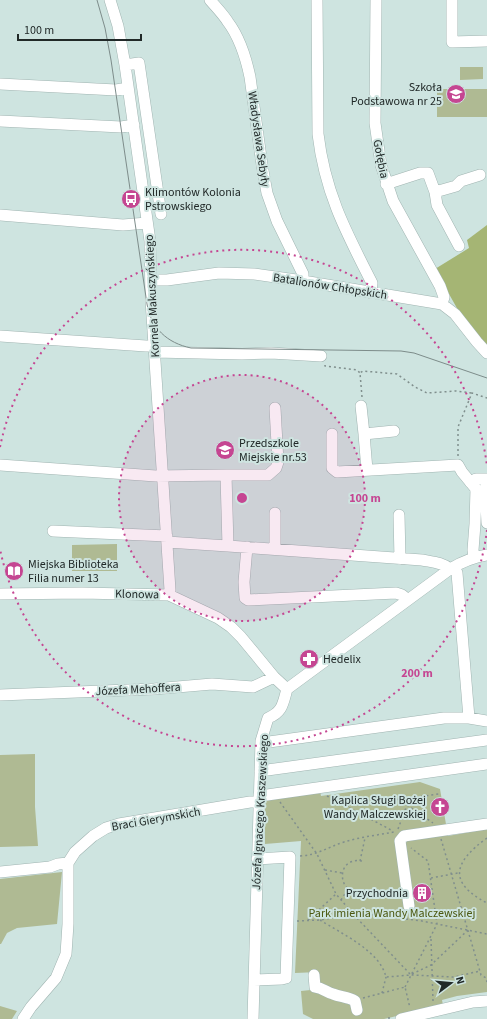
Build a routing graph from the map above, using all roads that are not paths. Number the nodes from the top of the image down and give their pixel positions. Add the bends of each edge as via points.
1 (110, 0) edge
2 (210, 0) edge
3 (317, 0) edge
4 (376, 0) edge
5 (452, 0) edge
6 (487, 41) edge
7 (125, 65) junction
8 (0, 84) edge
9 (128, 88) junction
10 (0, 121) edge
11 (134, 127) junction
12 (148, 127) junction
13 (480, 175) dead end
14 (386, 184) junction
15 (435, 192) junction
16 (161, 214) dead end
17 (0, 215) edge
18 (147, 223) junction
19 (459, 246) dead end
20 (151, 280) junction
21 (303, 281) junction
22 (372, 293) junction
23 (442, 304) junction
24 (0, 336) edge
25 (155, 349) junction
26 (487, 353) edge
27 (321, 356) road end
28 (361, 406) road end
29 (275, 408) dead end
30 (394, 431) dead end
31 (332, 434) dead end
32 (364, 434) junction
33 (0, 465) edge
34 (367, 470) junction
35 (226, 475) junction
36 (163, 477) junction
37 (481, 485) edge
38 (276, 513) dead end
39 (399, 515) dead end
40 (487, 523) edge
41 (53, 531) dead end
42 (167, 539) junction
43 (228, 546) junction
44 (247, 547) junction
45 (275, 549) junction
46 (474, 557) junction
47 (487, 558) edge
48 (400, 559) junction
49 (452, 568) junction
50 (0, 594) edge
51 (169, 595) junction
52 (407, 600) junction
53 (274, 677) junction
54 (287, 689) junction
55 (0, 696) edge
56 (469, 718) junction
57 (487, 721) edge
58 (487, 740) edge
59 (261, 742) junction
60 (487, 764) edge
61 (260, 771) junction
62 (259, 799) junction
63 (487, 824) edge
64 (257, 859) junction
65 (68, 863) junction
66 (0, 872) edge
67 (409, 906) dead end
68 (314, 975) dead end
69 (254, 980) junction
70 (487, 1001) edge
71 (356, 1006) road end
72 (433, 1012) edge
73 (24, 1019) edge
74 (253, 1019) edge
75 (401, 1019) edge

1 - 7 street, Kornela Makuszyńskiego
2 - 21 street, Władysława Sebyły via 237,36 247,64 267,193 277,221 303,274
3 - 22 street via 318,134 321,155 336,210 372,283
4 - 14 street, Gołębia via 376,123
5 - 6 street via 452,42
7 - 9 street, Kornela Makuszyńskiego
7 - 12 street via 139,63
8 - 9 street via 116,90
9 - 11 street, Kornela Makuszyńskiego
10 - 11 street
11 - 12 street
11 - 18 street, Kornela Makuszyńskiego
12 - 16 street
13 - 15 street
14 - 15 street via 420,173 428,173
14 - 23 street, Gołębia via 440,286 444,297
15 - 19 street via 437,205
17 - 18 street via 123,225
18 - 20 street, Kornela Makuszyńskiego via 151,251
20 - 21 street, Batalionów Chłopskich via 224,273
20 - 25 street, Kornela Makuszyńskiego
21 - 22 street, Batalionów Chłopskich
22 - 23 street, Batalionów Chłopskich
23 - 26 street via 455,314
24 - 25 street via 146,346
25 - 27 street
25 - 36 street, Kornela Makuszyńskiego
28 - 32 street
29 - 35 street via 278,462 276,468 268,474
30 - 32 street
31 - 34 street via 332,468 336,472
32 - 34 street
33 - 36 street
34 - 37 street via 458,465 462,472
35 - 36 street
35 - 43 street
36 - 42 street, Kornela Makuszyńskiego
37 - 40 street
37 - 46 street via 475,524
38 - 45 street
39 - 48 street
41 - 42 street
42 - 43 street
42 - 51 street, Kornela Makuszyńskiego
43 - 44 street
44 - 45 street
44 - 52 street via 244,582 245,598 248,600 396,593
45 - 48 street
46 - 47 street
46 - 49 street
48 - 49 street via 440,563
49 - 52 street
49 - 56 street via 457,573
50 - 51 street, Klonowa
51 - 53 street, Klonowa via 218,618 230,627
52 - 54 street
53 - 54 street, Klonowa
53 - 55 street, Józefa Mehoffera via 253,687 212,684
54 - 59 street, Józefa Ignacego Kraszewskiego via 280,711 268,718
56 - 57 street
56 - 59 street via 444,718
58 - 61 street
59 - 61 street, Józefa Ignacego Kraszewskiego
60 - 62 street, Braci Gierymskich via 313,788
61 - 62 street, Józefa Ignacego Kraszewskiego
62 - 64 street, Józefa Ignacego Kraszewskiego
62 - 65 street, Braci Gierymskich via 106,828 75,852
63 - 67 street via 438,828 397,836
64 - 69 street, Józefa Ignacego Kraszewskiego
64 - 69 street via 290,857 286,978
65 - 66 street
65 - 73 street via 66,954 56,978
68 - 71 street via 315,987 348,997
69 - 74 street, Józefa Ignacego Kraszewskiego
70 - 72 street
72 - 75 street

